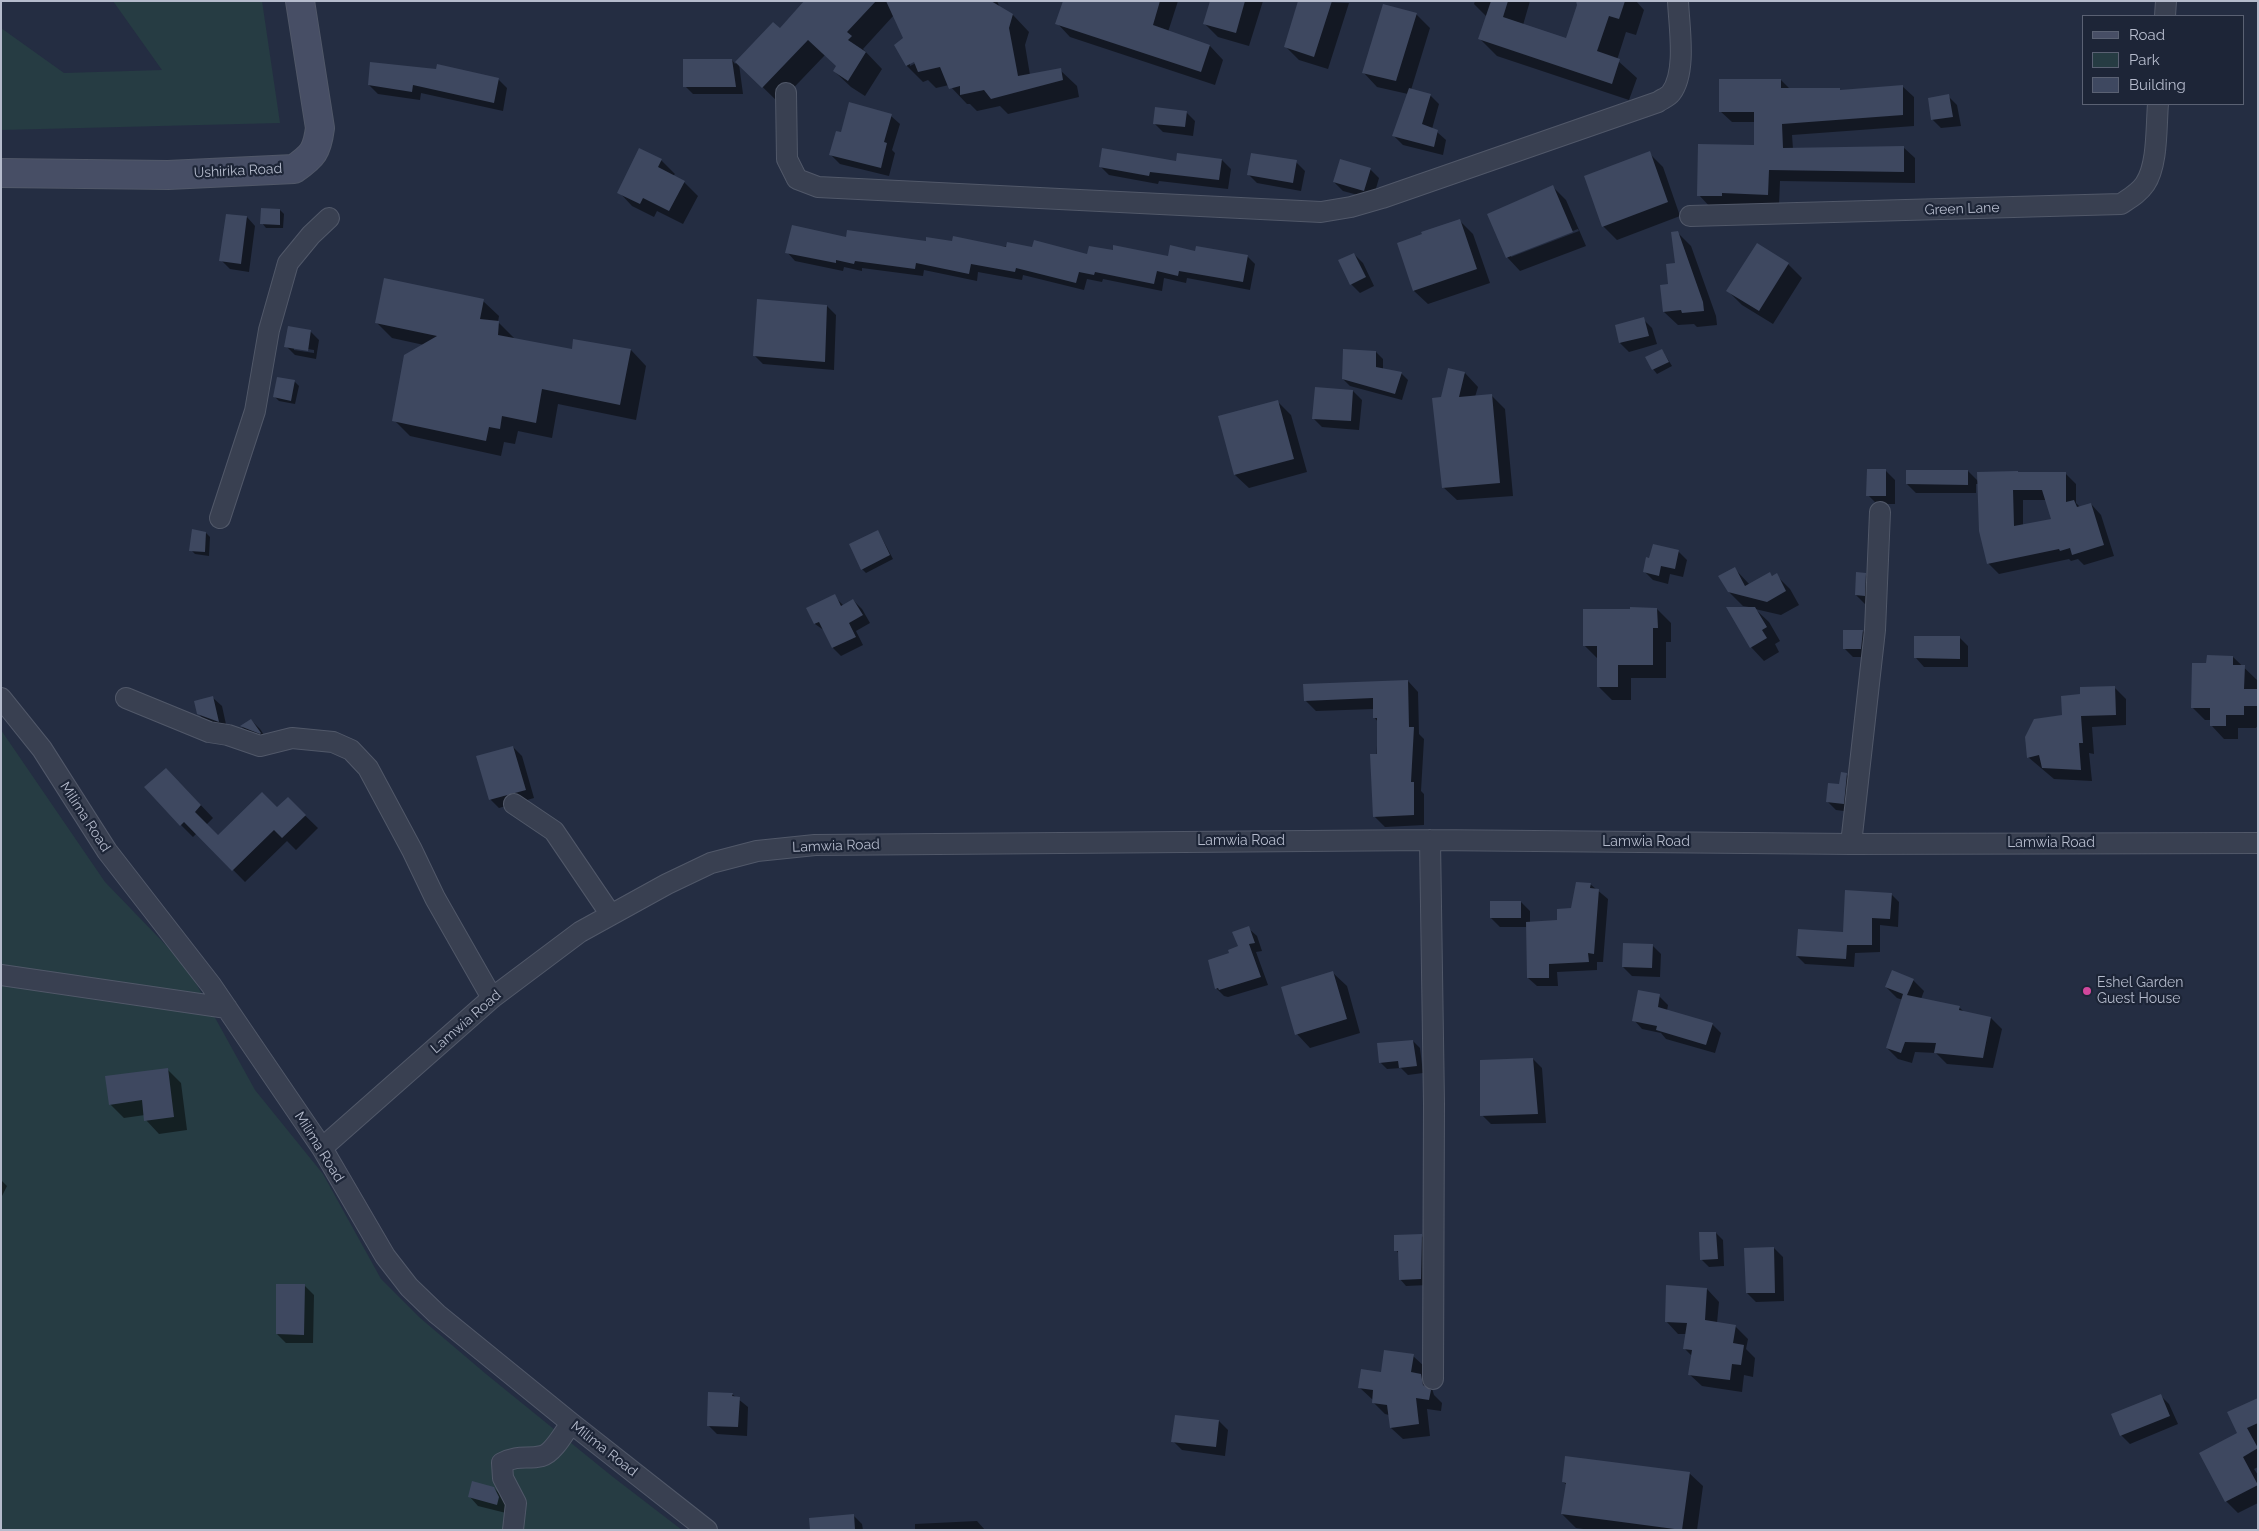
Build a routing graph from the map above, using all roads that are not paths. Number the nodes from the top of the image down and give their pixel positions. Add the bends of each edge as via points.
1 (300, 1) edge
2 (1678, 1) edge
3 (2166, 1) edge
4 (2165, 15) edge
5 (786, 93) dead end
6 (2158, 105) edge
7 (1, 173) edge
8 (1690, 216) dead end
9 (329, 218) dead end
10 (1880, 512) dead end
11 (220, 518) dead end
12 (2, 698) edge
13 (126, 698) dead end
14 (514, 804) dead end
15 (1430, 840) junction
16 (2258, 843) edge
17 (1852, 844) junction
18 (611, 915) junction
19 (1, 975) edge
20 (492, 998) junction
21 (227, 1008) junction
22 (322, 1148) junction
23 (1433, 1379) dead end
24 (571, 1423) junction
25 (513, 1530) edge
26 (707, 1530) edge

1 - 7 street, Ushirika Road via 320,128 318,146 309,159 294,169 168,175
2 - 5 street via 1681,67 1671,94 1658,102 1382,198 1321,212 818,186 797,179 787,159
3 - 4 street
6 - 8 street, Green Lane via 2152,171 2145,184 2121,204
9 - 11 street via 288,263 269,330 254,411
10 - 17 street via 1875,630
12 - 21 street, Milima Road via 42,749 107,851
13 - 20 street via 209,732 260,746 292,738 333,742 351,750 368,768 435,898
14 - 18 street via 554,830
15 - 17 street, Lamwia Road
15 - 18 street, Lamwia Road via 814,845 757,851 710,863
15 - 23 street via 1434,1104
16 - 17 street, Lamwia Road
18 - 20 street, Lamwia Road via 580,932
19 - 21 street
20 - 22 street, Lamwia Road
21 - 22 street, Milima Road
22 - 24 street, Milima Road via 385,1256 409,1288
24 - 25 street via 548,1453 515,1457 502,1463 503,1478 516,1504
24 - 26 street, Milima Road

